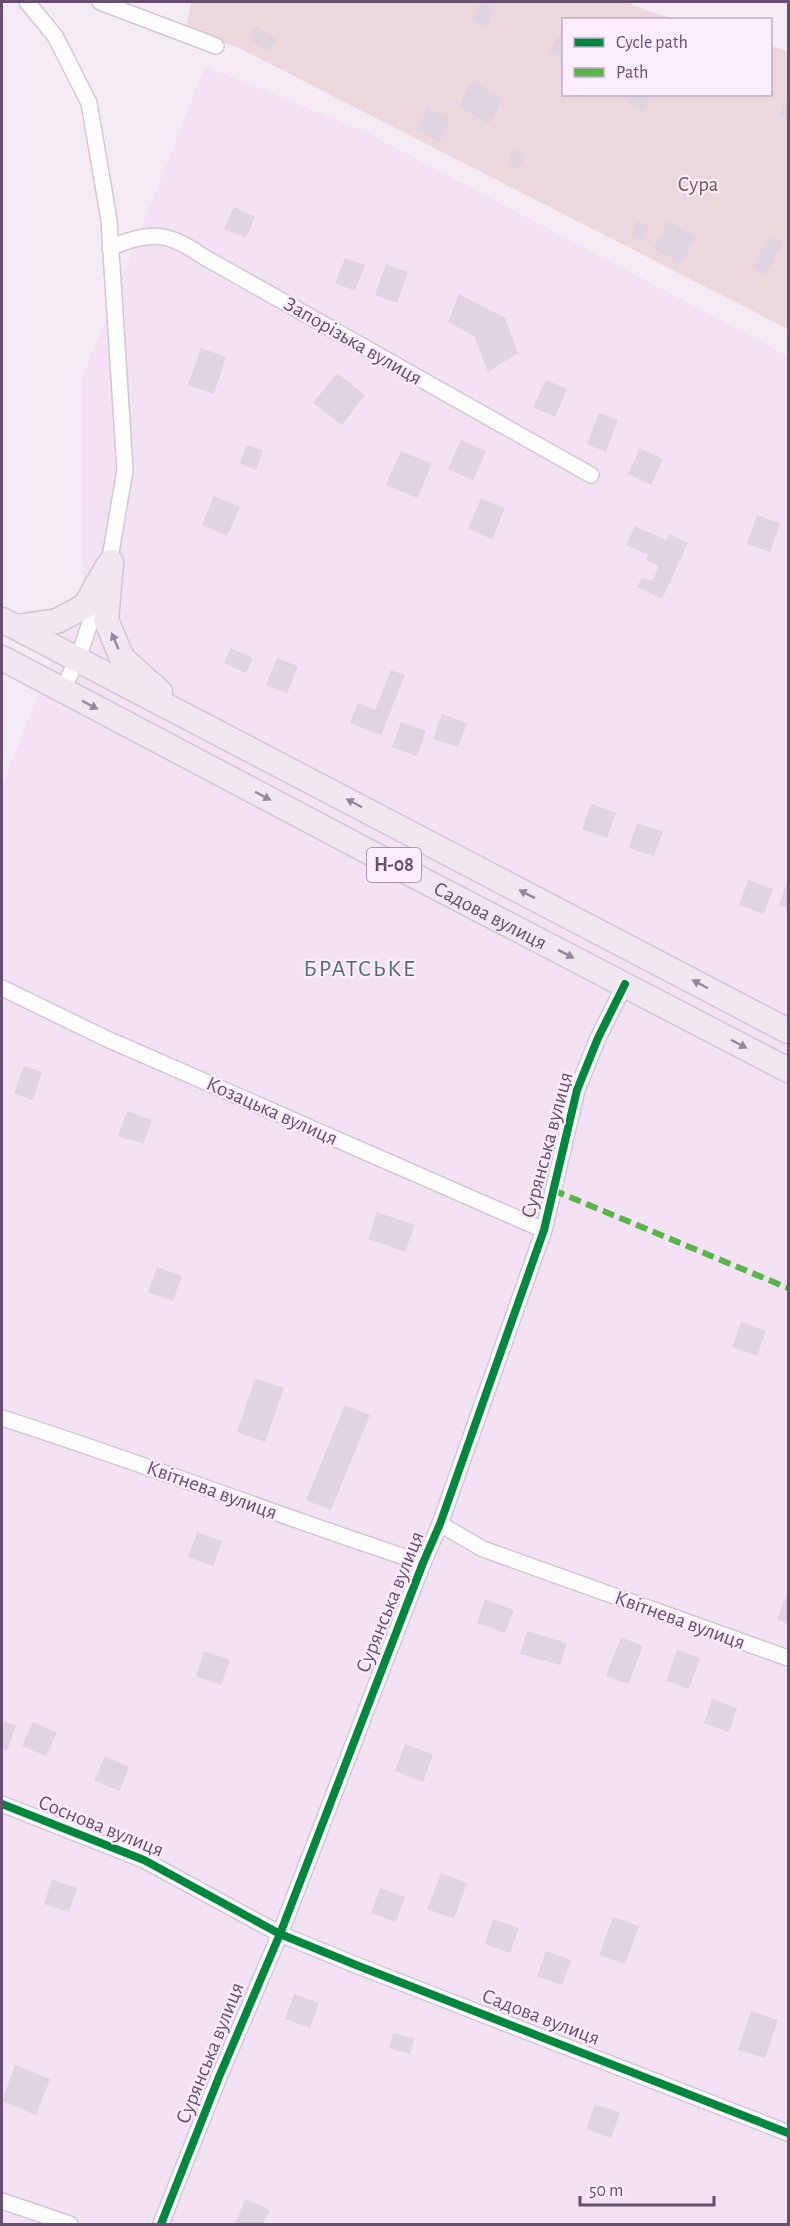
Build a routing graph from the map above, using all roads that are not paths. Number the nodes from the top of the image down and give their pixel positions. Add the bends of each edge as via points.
1 (27, 2) edge
2 (100, 2) edge
3 (216, 46) dead end
4 (110, 248) junction
5 (591, 476) dead end
6 (111, 562) junction
7 (9, 623) edge
8 (71, 656) junction
9 (2, 658) edge
10 (62, 690) junction
11 (182, 713) junction
12 (625, 984) junction
13 (2, 988) edge
14 (789, 1031) edge
15 (789, 1070) edge
16 (544, 1230) junction
17 (2, 1418) edge
18 (440, 1524) junction
19 (423, 1563) junction
20 (789, 1658) edge
21 (2, 1804) edge
22 (280, 1934) junction
23 (789, 2133) edge
24 (2, 2201) edge
25 (70, 2224) edge
26 (161, 2224) edge

1 - 4 street via 55,36 89,104 109,220
2 - 3 street
4 - 5 street, Запорізька вулиця via 142,237 159,236 183,242
4 - 6 street via 125,470
6 - 7 main road via 85,606 57,621
6 - 8 street
11 -> 6 main road via 122,658 106,620
7 - 8 main road, Н-08
8 - 10 street
8 - 11 main road, Садова вулиця / Н-08
9 - 10 main road, Садова вулиця / Н-08
10 -> 12 main road, Садова вулиця / Н-08
14 -> 11 main road, Садова вулиця / Н-08
12 -> 15 main road, Садова вулиця / Н-08
12 - 16 street, Сурянська вулиця via 577,1090
13 - 16 street, Козацька вулиця via 105,1038
16 - 18 street, Сурянська вулиця
17 - 19 street, Квітнева вулиця
18 - 19 street, Сурянська вулиця
18 - 20 street, Квітнева вулиця via 483,1549
19 - 22 street, Сурянська вулиця
21 - 22 street, Соснова вулиця via 144,1860
22 - 23 street, Садова вулиця
22 - 26 street, Сурянська вулиця
24 - 25 street

